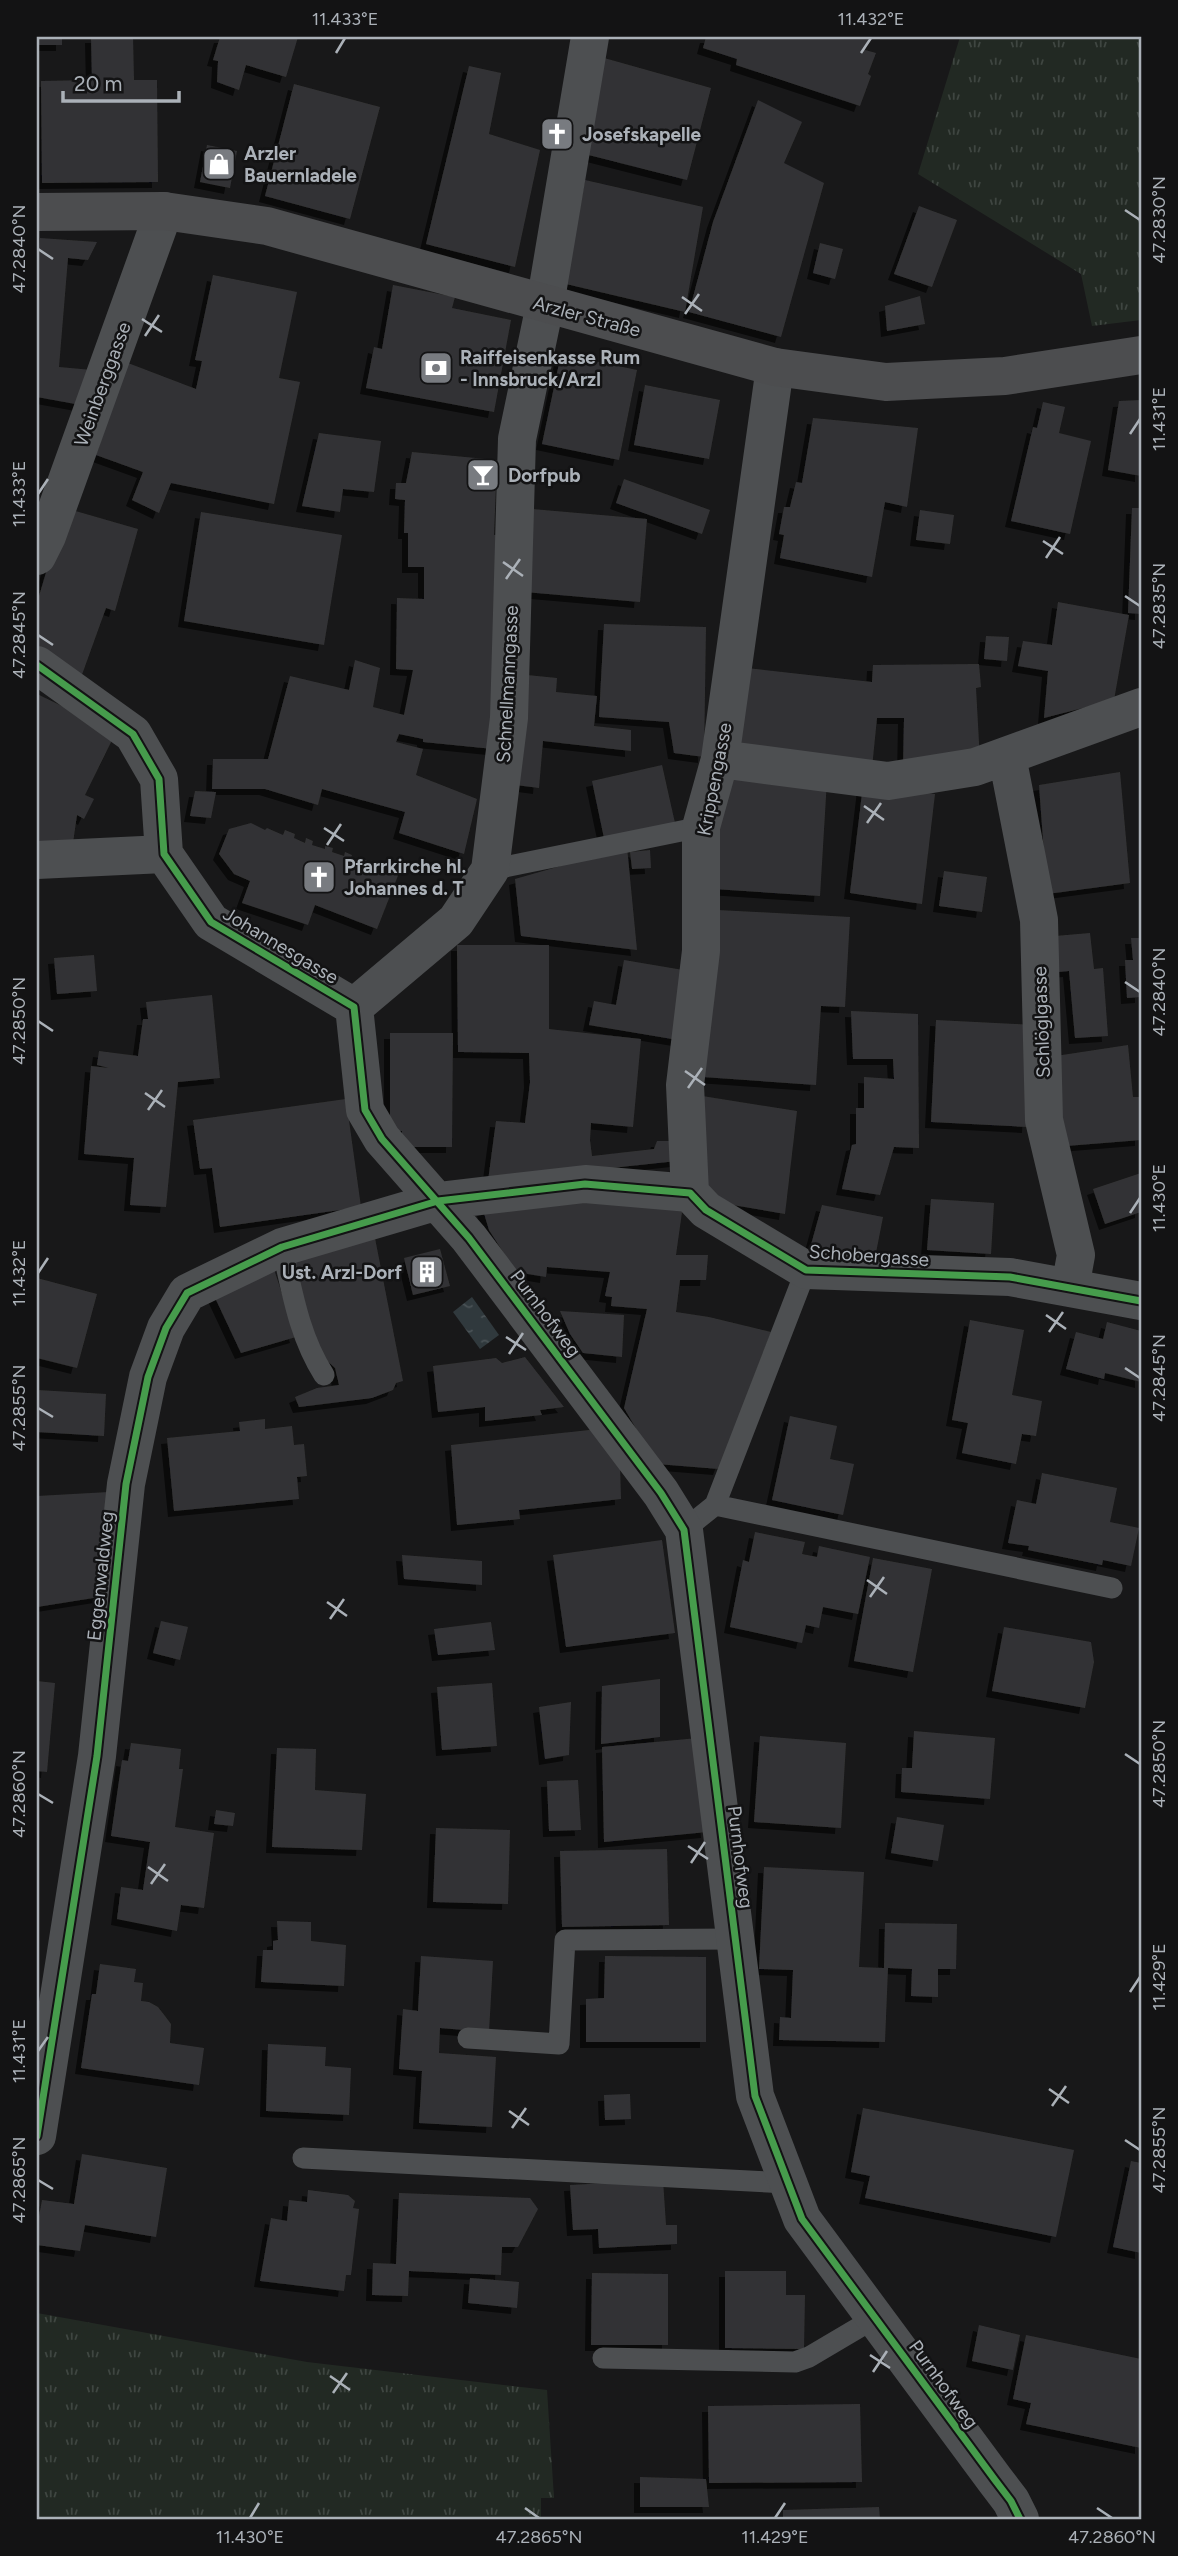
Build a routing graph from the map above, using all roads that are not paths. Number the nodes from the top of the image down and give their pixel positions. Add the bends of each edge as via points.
1 (590, 37) edge
2 (164, 211) junction
3 (37, 212) edge
4 (545, 305) junction
5 (1141, 355) edge
6 (775, 367) junction
7 (37, 556) edge
8 (37, 665) edge
9 (1141, 707) edge
10 (1007, 756) junction
11 (720, 759) junction
12 (701, 827) junction
13 (164, 854) junction
14 (37, 860) edge
15 (490, 870) junction
16 (354, 1007) junction
17 (690, 1193) junction
18 (438, 1201) junction
19 (282, 1247) junction
20 (806, 1270) junction
21 (1070, 1288) junction
22 (1141, 1301) edge
23 (324, 1374) dead end
24 (715, 1505) junction
25 (684, 1530) junction
26 (1112, 1588) dead end
27 (736, 1939) junction
28 (468, 2038) dead end
29 (37, 2136) edge
30 (303, 2158) dead end
31 (788, 2183) junction
32 (876, 2318) junction
33 (603, 2358) dead end
34 (1020, 2519) edge

1 - 4 street, Schnellmanngasse
2 - 3 main road, Arzler Straße
2 - 4 main road, Arzler Straße via 267,226
2 - 7 street, Weinberggasse
4 - 6 main road, Arzler Straße
4 - 15 street, Schnellmanngasse via 517,439 509,718
5 - 6 main road, Arzler Straße via 1006,376 886,382
6 - 11 street, Krippengasse
8 - 13 street via 133,734 159,779
9 - 10 street
10 - 11 street via 975,767 888,781
10 - 21 street, Schlöglgasse via 1039,920 1044,1120 1076,1255
11 - 12 street, Krippengasse
12 - 15 lane
12 - 17 street, Krippengasse via 701,951 685,1084
13 - 14 street
13 - 16 street, Johannesgasse via 211,922
15 - 16 street, Schnellmanngasse via 456,921
16 - 18 street via 365,1110 382,1139
17 - 18 street via 584,1184
17 - 20 street, Schobergasse via 706,1210
18 - 19 street, Eggenwaldweg
18 - 25 street, Purnhofweg via 645,1471
19 - 23 lane via 298,1320
19 - 29 street, Eggenwaldweg via 187,1293 166,1328 148,1377 126,1484 97,1756
20 - 21 street, Schobergasse via 1010,1277
20 - 24 lane
21 - 22 street, Schobergasse
24 - 25 lane
24 - 26 lane
25 - 27 street, Purnhofweg
27 - 28 lane via 565,1940 559,2045
27 - 31 street, Purnhofweg via 755,2096
30 - 31 lane
31 - 32 street, Purnhofweg via 802,2219
32 - 33 lane via 795,2362
32 - 34 street, Purnhofweg

